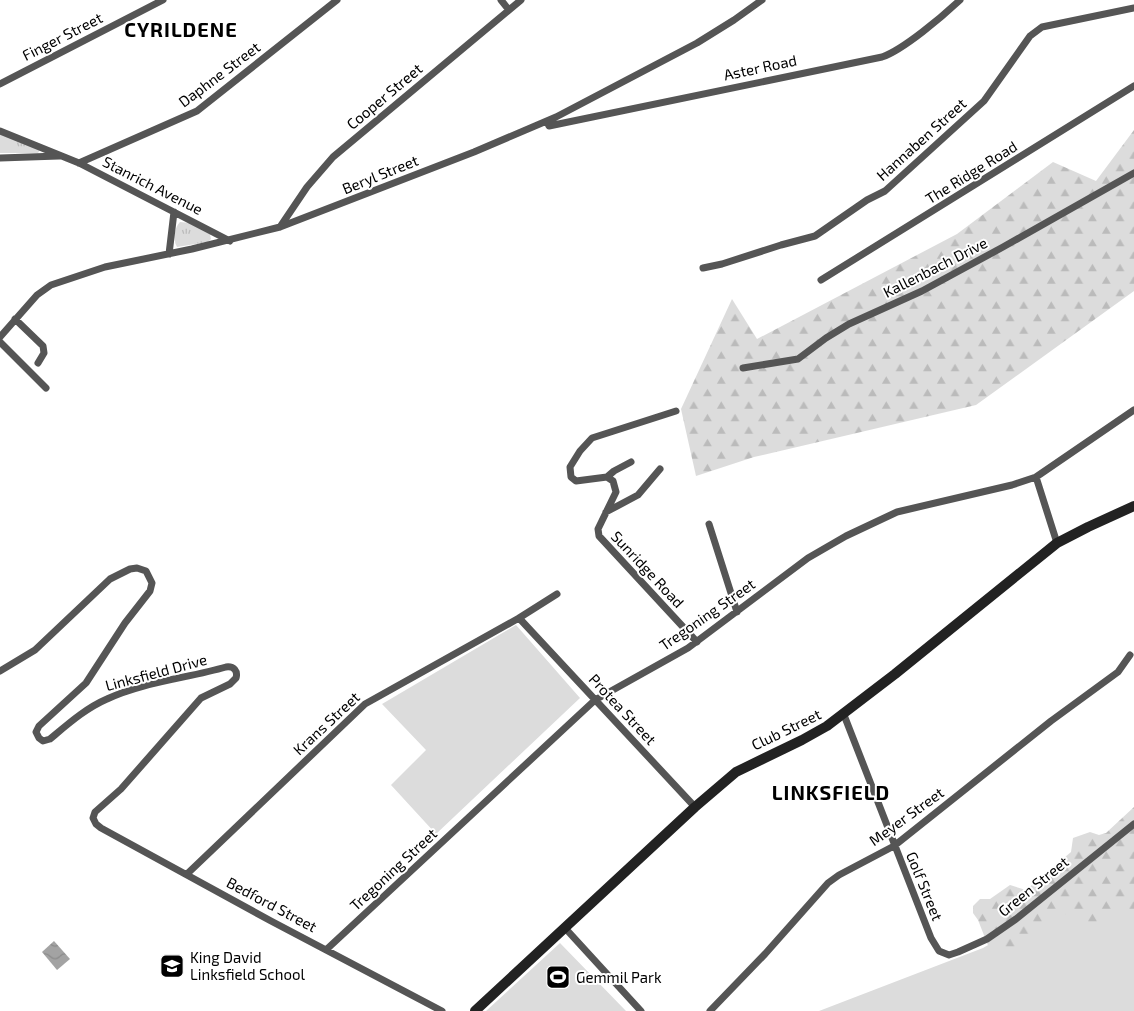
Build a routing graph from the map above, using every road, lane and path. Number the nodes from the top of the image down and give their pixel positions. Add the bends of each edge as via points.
1 (163, 0) edge
2 (337, 0) edge
3 (501, 0) edge
4 (520, 0) edge
5 (762, 0) edge
6 (960, 0) edge
7 (1134, 8) edge
8 (509, 10) junction
9 (0, 84) edge
10 (1134, 86) edge
11 (548, 124) junction
12 (0, 131) edge
13 (62, 156) junction
14 (0, 158) edge
15 (79, 163) junction
16 (1134, 173) edge
17 (174, 212) junction
18 (280, 227) junction
19 (230, 241) junction
20 (170, 254) junction
21 (703, 268) dead end
22 (821, 280) dead end
23 (15, 319) junction
24 (0, 336) edge
25 (0, 342) edge
26 (38, 363) dead end
27 (743, 368) dead end
28 (46, 388) dead end
29 (1134, 410) edge
30 (676, 411) dead end
31 (631, 462) dead end
32 (660, 469) dead end
33 (607, 477) junction
34 (1036, 477) junction
35 (1134, 506) edge
36 (606, 512) junction
37 (709, 524) dead end
38 (1057, 543) junction
39 (557, 594) dead end
40 (737, 612) junction
41 (519, 618) junction
42 (697, 642) junction
43 (1130, 655) dead end
44 (0, 671) edge
45 (595, 700) junction
46 (844, 715) junction
47 (695, 807) junction
48 (93, 818) joint
49 (1134, 824) edge
50 (894, 846) junction
51 (187, 874) junction
52 (565, 928) junction
53 (327, 949) junction
54 (942, 953) joint
55 (442, 1011) edge
56 (476, 1011) edge
57 (641, 1011) edge
58 (710, 1011) edge

1 - 9 street, Finger Street
2 - 15 street, Daphne Street via 197,111
3 - 8 street
4 - 8 street, Cooper Street
5 - 11 street, Beryl Street via 697,43
6 - 11 street, Aster Road via 888,55
7 - 21 street, Hannaben Street via 1038,29 988,96 885,191 815,236
8 - 18 street, Cooper Street via 333,157
10 - 22 street, The Ridge Road
11 - 18 street, Beryl Street
12 - 13 street, Stanrich Avenue
13 - 14 street, Stanrich Avenue
13 - 15 street, Stanrich Avenue
15 - 17 street, Stanrich Avenue
16 - 27 street, Kallenbach Drive via 922,291 849,324 798,358
17 - 19 street, Stanrich Avenue
17 - 20 street
18 - 19 street, Beryl Street
19 - 20 street, Beryl Street
20 - 23 street, Beryl Street via 105,267 60,281 37,294
23 - 24 street, Beryl Street
23 - 26 street via 43,346 44,352
25 - 28 street
29 - 34 street, Tregoning Street
30 - 33 street via 596,436 570,467 571,477 576,481
31 - 33 street
32 - 36 street via 638,495
33 - 36 street, Sunridge Road via 613,481 616,492
34 - 38 street
34 - 40 street, Tregoning Street via 890,514 821,550
35 - 38 main road, Club Street
36 - 42 street, Sunridge Road via 598,529 599,536
37 - 40 street
38 - 46 main road, Club Street
39 - 41 street, Krans Street
40 - 42 street, Tregoning Street
41 - 45 street, Protea Street
41 - 51 street, Krans Street via 360,708
42 - 45 street, Tregoning Street
43 - 50 street, Meyer Street via 1118,672
44 - 48 street, Linksfield Drive via 40,646 110,579 123,571 137,568 148,574 152,584 150,590 86,682 37,729 38,738 50,739 88,709 121,693 226,667 236,672 234,681 201,698 121,789 95,812
45 - 47 street, Protea Street
45 - 53 street, Tregoning Street
46 - 47 main road, Club Street via 817,733 736,772
46 - 50 street, Golf Street
47 - 52 main road, Club Street
48 - 51 street, Bedford Street via 99,827
49 - 54 street, Green Street via 996,933 952,955
50 - 54 street, Golf Street via 934,946
50 - 58 street, Meyer Street via 828,883
51 - 53 street, Bedford Street
52 - 56 main road, Club Street
52 - 57 street
53 - 55 street, Bedford Street

